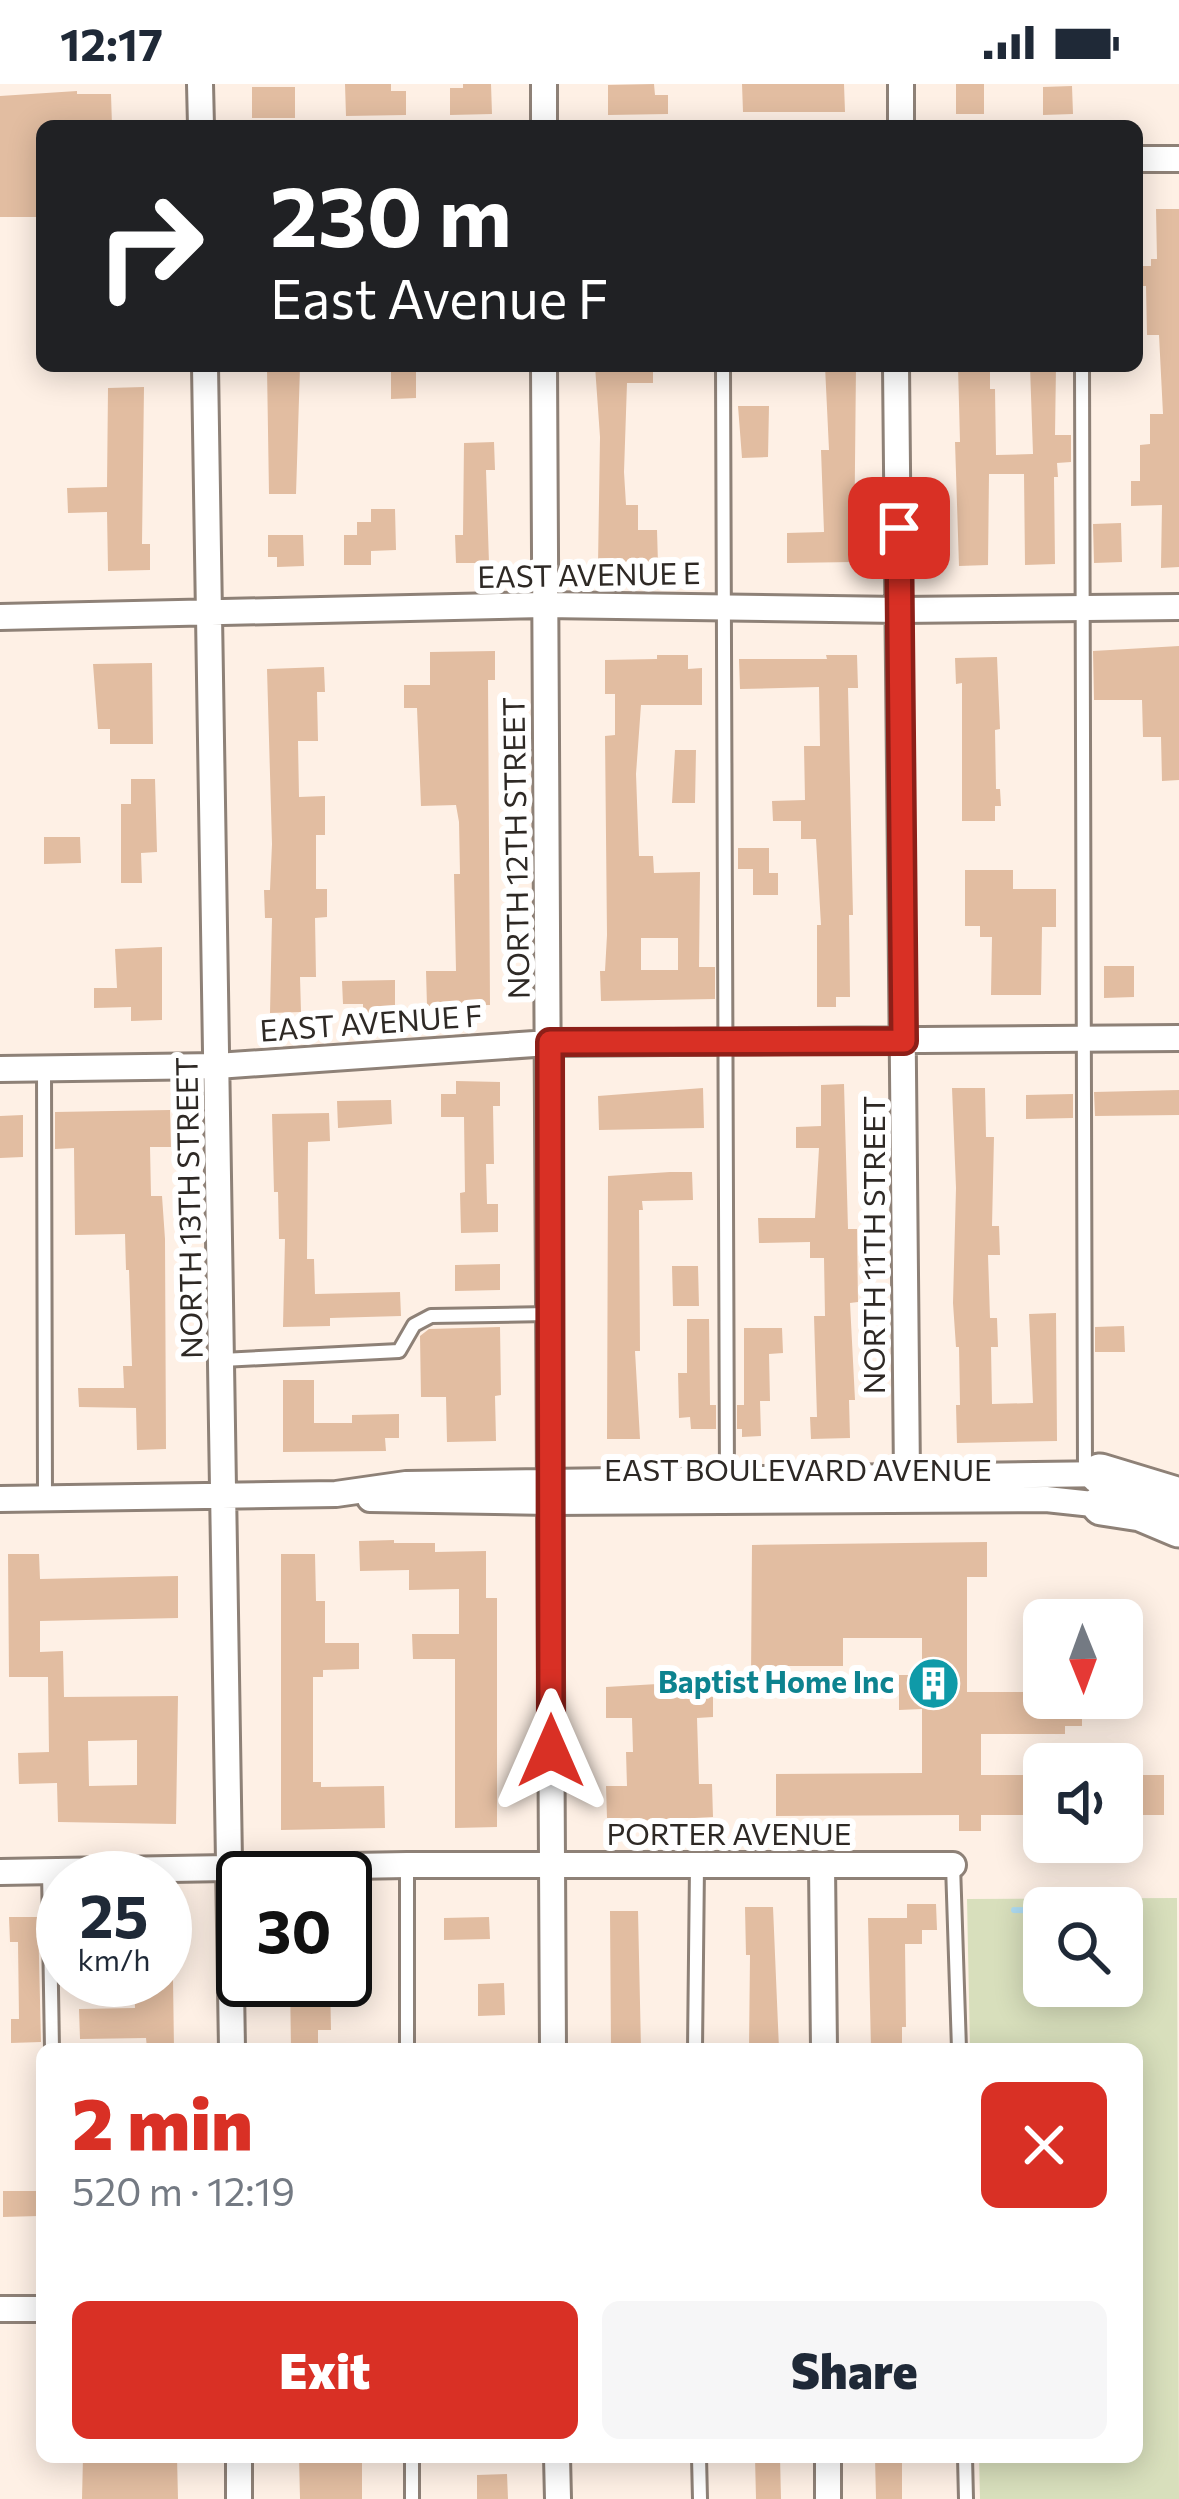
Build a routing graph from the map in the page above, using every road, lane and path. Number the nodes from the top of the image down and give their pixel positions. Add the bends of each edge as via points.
1 (200, 84) edge
2 (544, 84) edge
3 (901, 84) edge
4 (201, 120) edge
5 (544, 120) edge
6 (901, 120) edge
7 (1143, 159) edge
8 (1179, 159) edge
9 (205, 372) edge
10 (544, 372) edge
11 (723, 372) edge
12 (896, 372) edge
13 (1082, 372) edge
14 (544, 605) junction
15 (725, 605) junction
16 (1179, 607) edge
17 (1082, 608) junction
18 (900, 610) junction
19 (209, 614) junction
20 (0, 617) edge
21 (1179, 1038) edge
22 (1081, 1040) junction
23 (904, 1041) junction
24 (550, 1042) junction
25 (726, 1042) junction
26 (217, 1066) junction
27 (44, 1068) junction
28 (0, 1069) edge
29 (549, 1314) junction
30 (222, 1360) junction
31 (907, 1476) junction
32 (1179, 1476) edge
33 (727, 1480) junction
34 (1096, 1484) junction
35 (549, 1492) junction
36 (225, 1495) junction
37 (45, 1498) junction
38 (1179, 1498) edge
39 (0, 1499) edge
40 (1179, 1527) edge
41 (1179, 1546) edge
42 (230, 1851) edge
43 (407, 1865) junction
44 (551, 1865) junction
45 (953, 1865) joint
46 (372, 1866) edge
47 (697, 1866) junction
48 (822, 1866) junction
49 (0, 1871) edge
50 (36, 1871) edge
51 (52, 2007) edge
52 (232, 2007) edge
53 (52, 2043) edge
54 (232, 2043) edge
55 (407, 2043) edge
56 (553, 2043) edge
57 (695, 2043) edge
58 (824, 2043) edge
59 (958, 2043) edge
60 (0, 2309) edge
61 (36, 2309) edge
62 (238, 2463) edge
63 (412, 2463) edge
64 (557, 2463) edge
65 (699, 2463) edge
66 (828, 2463) edge
67 (965, 2463) edge
68 (239, 2499) edge
69 (412, 2499) edge
70 (557, 2499) edge
71 (700, 2499) edge
72 (828, 2499) edge
73 (966, 2499) edge

1 - 4 street
2 - 5 street
3 - 6 street
7 - 8 street
9 - 19 street, NORTH 13TH STREET
10 - 14 street, NORTH 12TH STREET
11 - 15 lane
12 - 18 street, NORTH 11TH STREET
13 - 17 lane
14 - 15 street, EAST AVENUE E
14 - 19 street, EAST AVENUE E
14 - 24 street, NORTH 12TH STREET
15 - 18 street, EAST AVENUE E
15 - 25 lane
16 - 17 street, EAST AVENUE E
17 - 18 street, EAST AVENUE E
17 - 22 lane
18 - 23 street, NORTH 11TH STREET
19 - 20 street, EAST AVENUE E
19 - 26 street, NORTH 13TH STREET
21 - 22 street, EAST AVENUE F
22 - 23 street, EAST AVENUE F
22 - 34 lane
23 - 25 street, EAST AVENUE F
23 - 31 street, NORTH 11TH STREET
24 - 25 street, EAST AVENUE F
24 - 26 street, EAST AVENUE F
24 - 29 street, NORTH 12TH STREET
25 - 33 lane
26 - 27 street, EAST AVENUE F
26 - 30 street, NORTH 13TH STREET
27 - 28 street, EAST AVENUE F
27 - 37 lane
29 - 30 lane via 431,1316 413,1325 399,1351
29 - 35 street, NORTH 12TH STREET
30 - 36 street, NORTH 13TH STREET
31 - 33 street, EAST BOULEVARD AVENUE
31 - 34 street, EAST BOULEVARD AVENUE
32 - 34 street, EAST BOULEVARD AVENUE
33 - 35 street, EAST BOULEVARD AVENUE
34 - 35 street, EAST BOULEVARD AVENUE via 1046,1499
34 - 38 main road via 1144,1484
34 - 40 main road
34 - 41 street, EAST BOULEVARD AVENUE
35 - 36 street, EAST BOULEVARD AVENUE via 406,1484
35 - 44 street, NORTH 12TH STREET
36 - 37 street, EAST BOULEVARD AVENUE
36 - 42 street, NORTH 13TH STREET
37 - 39 street, EAST BOULEVARD AVENUE
43 - 44 street, PORTER AVENUE
43 - 46 street, PORTER AVENUE
43 - 55 lane
44 - 47 street, PORTER AVENUE
44 - 56 street, NORTH 12TH STREET
45 - 48 street, PORTER AVENUE
45 - 59 lane
47 - 48 street, PORTER AVENUE
47 - 57 lane
48 - 58 street
49 - 50 street, PORTER AVENUE
51 - 53 lane
52 - 54 street, NORTH 13TH STREET
60 - 61 street
62 - 68 street
63 - 69 lane
64 - 70 street
65 - 71 lane
66 - 72 street
67 - 73 lane

